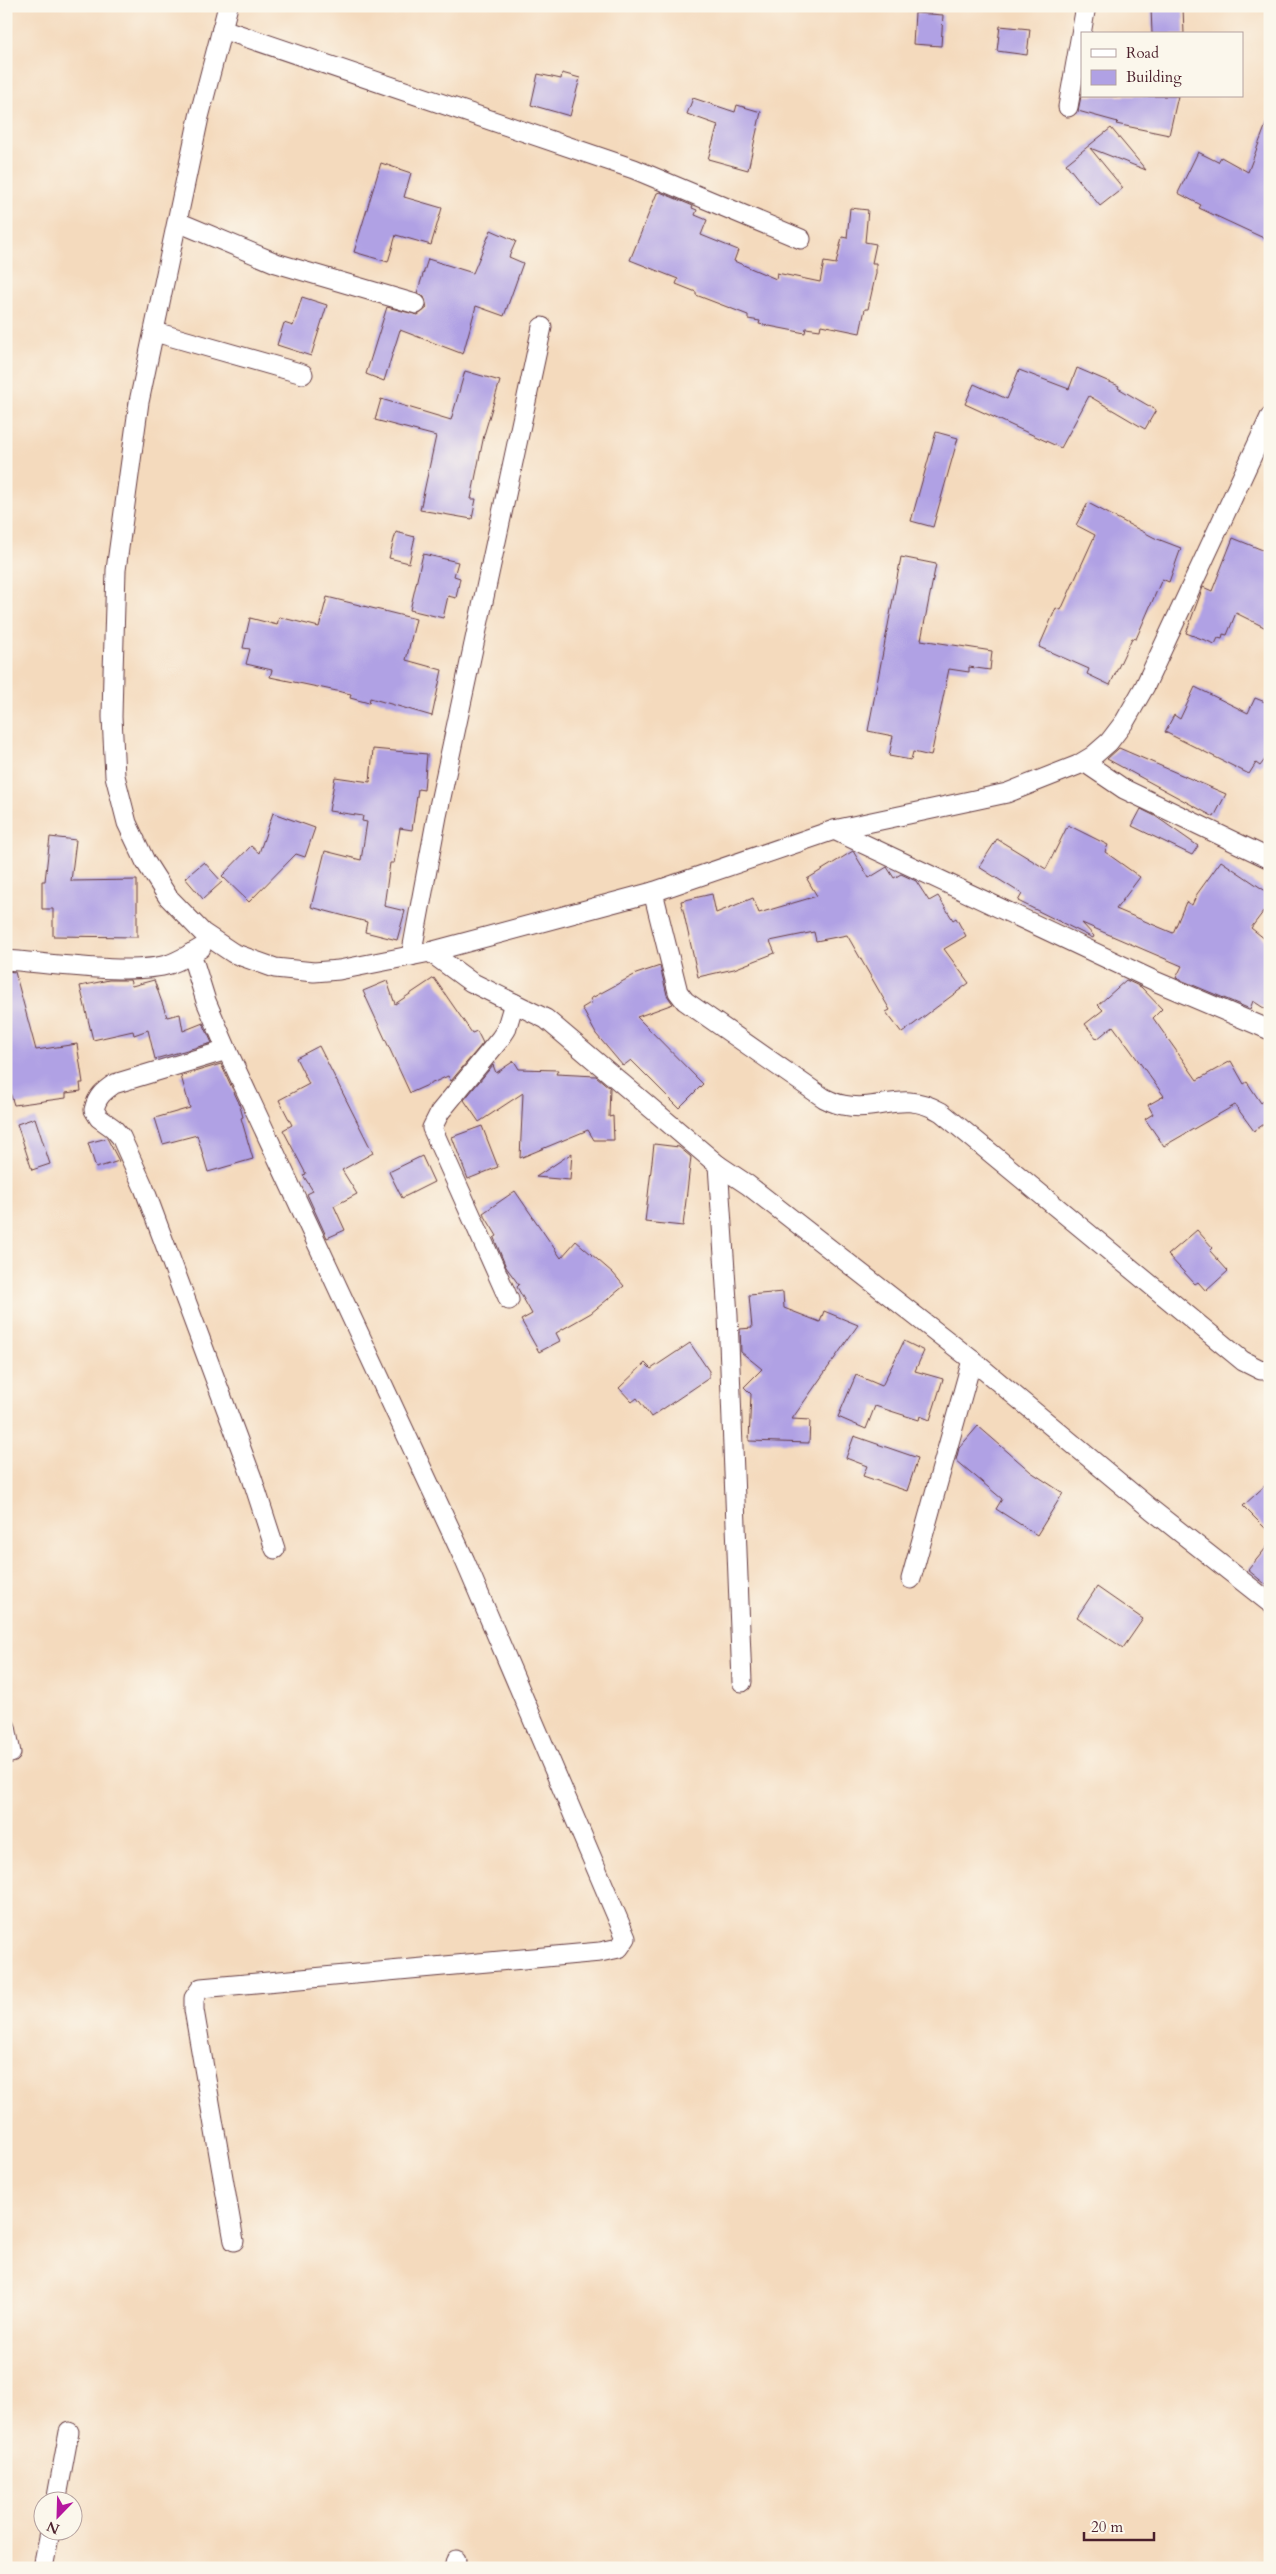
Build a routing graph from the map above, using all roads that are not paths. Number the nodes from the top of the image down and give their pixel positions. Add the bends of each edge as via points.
1 (228, 6) edge
2 (1086, 6) edge
3 (222, 29) junction
4 (1081, 32) edge
5 (1081, 34) edge
6 (1068, 107) dead end
7 (178, 222) junction
8 (801, 239) dead end
9 (416, 304) dead end
10 (542, 327) dead end
11 (155, 332) junction
12 (302, 374) dead end
13 (1270, 417) edge
14 (1084, 762) junction
15 (834, 830) junction
16 (1270, 859) edge
17 (653, 892) junction
18 (214, 941) junction
19 (430, 952) junction
20 (191, 953) junction
21 (411, 956) junction
22 (6, 960) edge
23 (514, 1003) junction
24 (1270, 1030) edge
25 (227, 1050) junction
26 (718, 1165) junction
27 (509, 1300) dead end
28 (972, 1360) junction
29 (1270, 1369) edge
30 (275, 1549) dead end
31 (910, 1579) dead end
32 (1270, 1604) edge
33 (742, 1682) dead end
34 (6, 1727) edge
35 (11, 1753) dead end
36 (234, 2242) dead end
37 (69, 2432) dead end
38 (58, 2492) edge
39 (48, 2542) edge
40 (43, 2568) edge

1 - 3 street
2 - 4 street
3 - 7 street via 199,117
3 - 8 street via 634,169
5 - 6 street
7 - 9 street via 276,263
7 - 11 street
10 - 21 street via 437,816
11 - 12 street
11 - 18 street via 139,402 116,570 112,717 115,776 127,823 145,861 168,897
13 - 14 street via 1145,686 1109,742
14 - 15 street via 1007,794
14 - 16 street via 1124,789
15 - 17 street
15 - 24 street via 1157,982
17 - 19 street
17 - 29 street via 678,992 685,1001 824,1098 843,1105 911,1101 925,1103 941,1112 1243,1360 1261,1370
18 - 20 street
18 - 21 street via 233,953 275,968 314,972
19 - 21 street
19 - 23 street via 471,982
20 - 22 street via 163,965 129,968
20 - 25 street via 206,1001
23 - 26 street via 546,1019 568,1036
23 - 27 street via 506,1030 440,1112 432,1128
25 - 30 street via 114,1084 102,1092 96,1101 94,1114 121,1137 138,1172 252,1478
25 - 36 street via 465,1561 626,1938 619,1948 600,1952 201,1988 194,1998 194,2010
26 - 28 street
26 - 33 street via 728,1316
28 - 31 street
28 - 32 street
34 - 35 street
37 - 38 street
39 - 40 street

